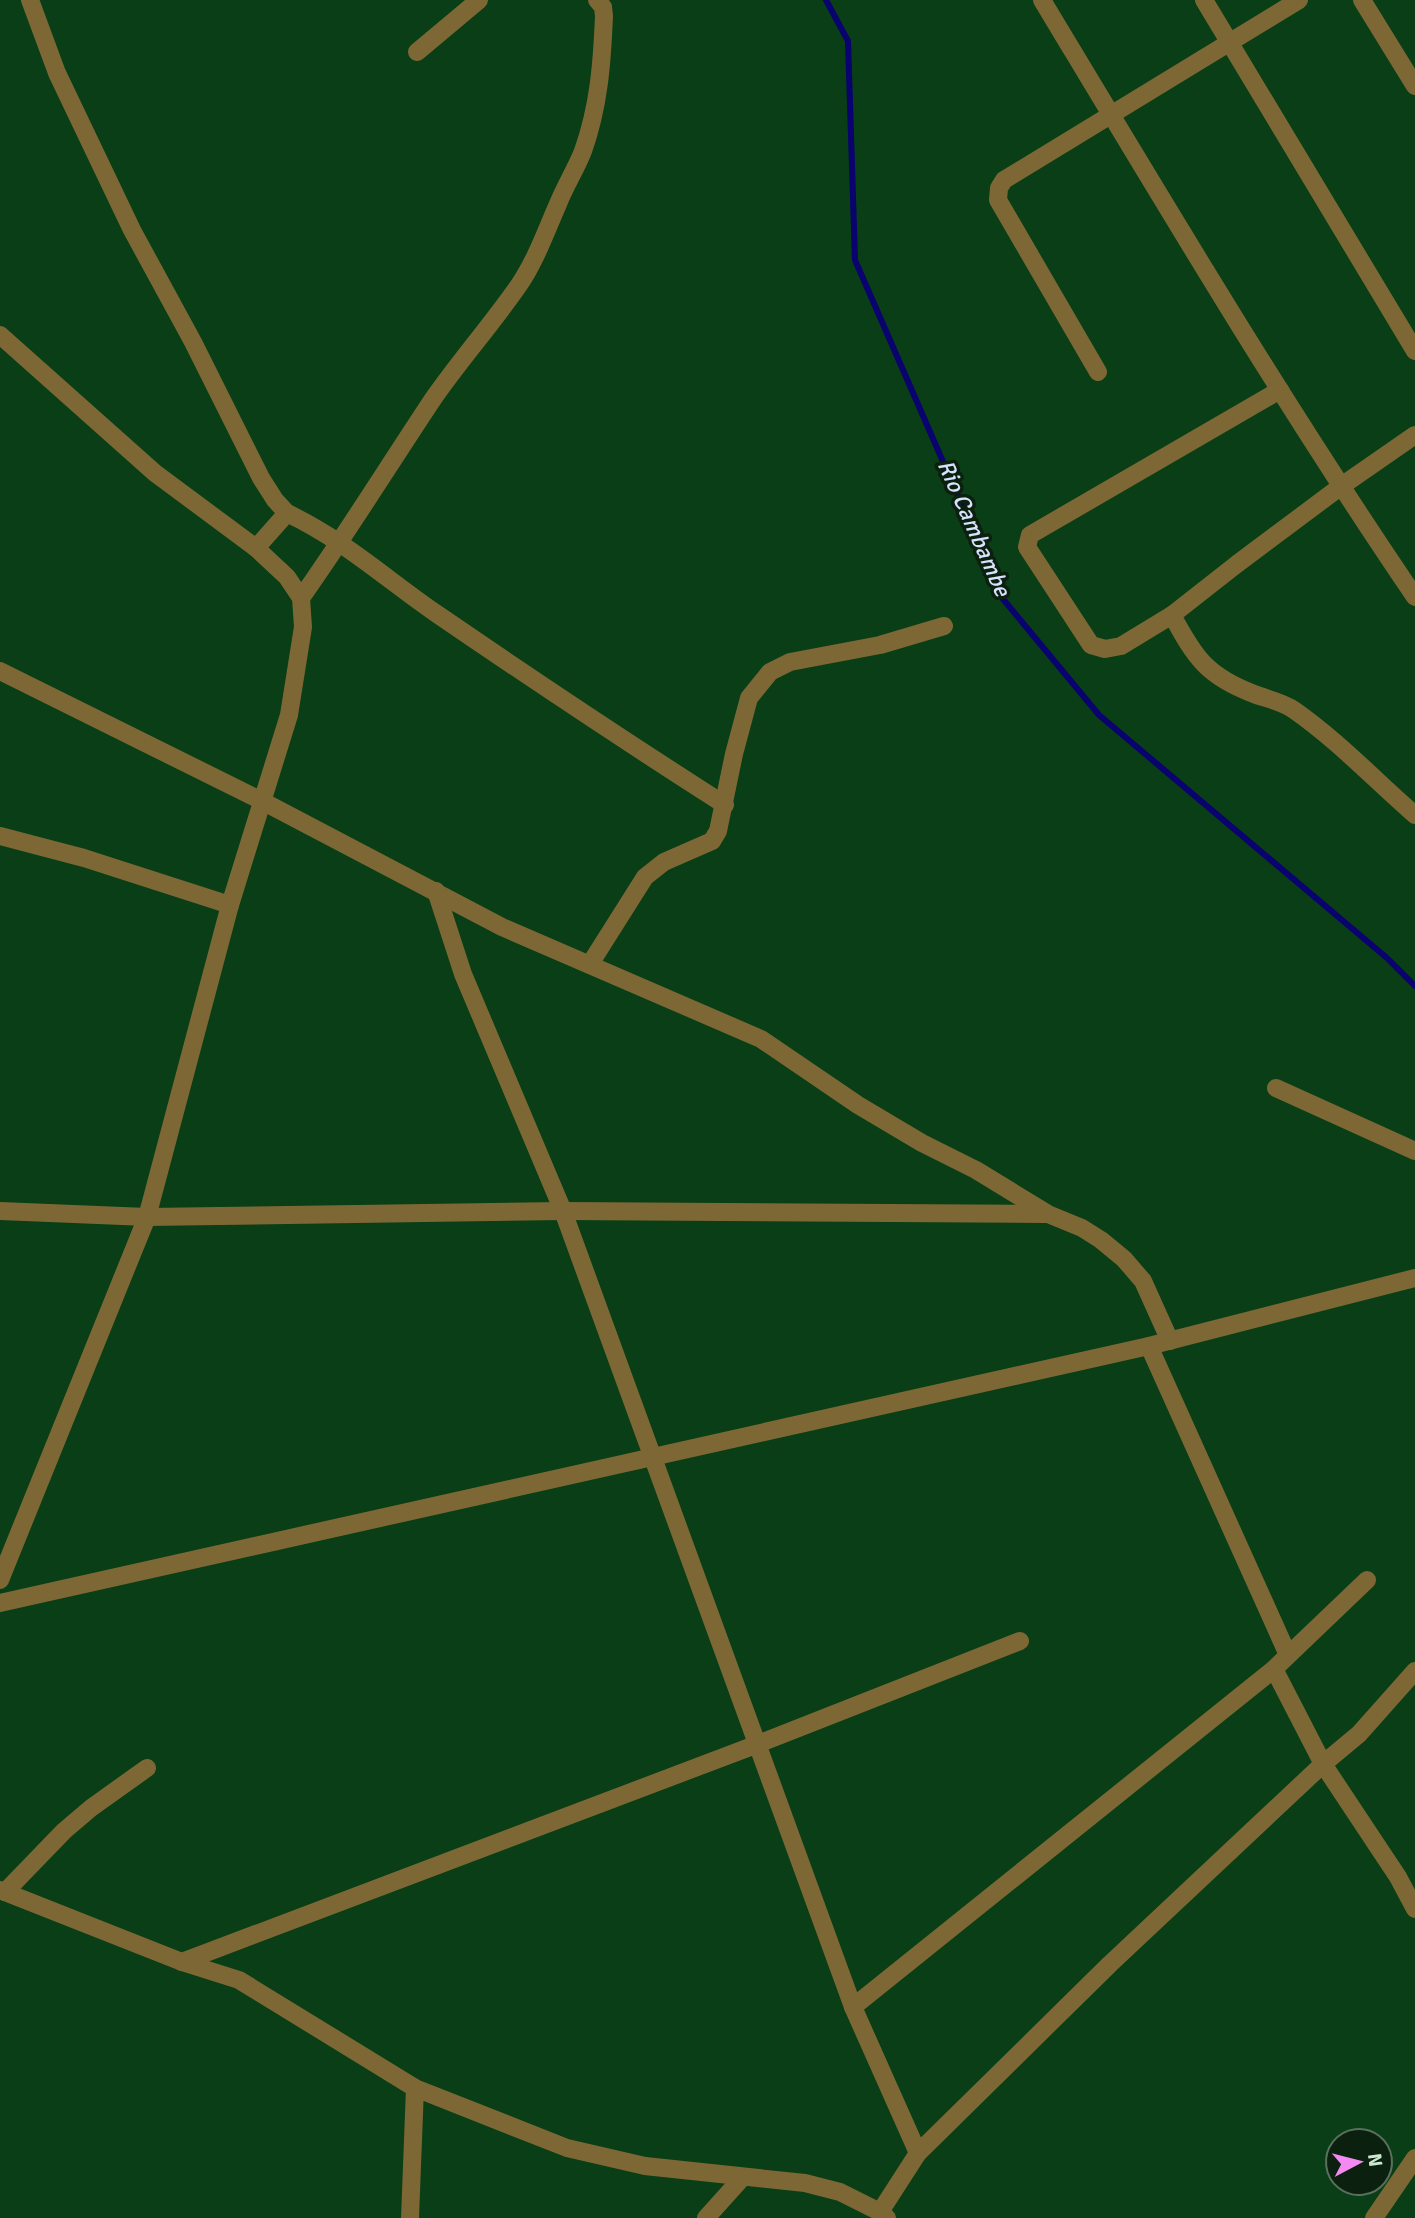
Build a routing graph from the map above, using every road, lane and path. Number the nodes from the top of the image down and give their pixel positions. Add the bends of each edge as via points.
1 (30, 0) edge
2 (479, 0) edge
3 (597, 0) edge
4 (1042, 0) edge
5 (1205, 0) edge
6 (1299, 0) edge
7 (1362, 0) edge
8 (1230, 42) junction
9 (417, 52) dead end
10 (1415, 86) edge
11 (1111, 115) junction
12 (0, 335) edge
13 (16, 351) junction
14 (1415, 351) edge
15 (0, 360) edge
16 (1098, 372) dead end
17 (1280, 390) junction
18 (1415, 435) edge
19 (1340, 487) junction
20 (287, 513) junction
21 (341, 542) junction
22 (256, 548) junction
23 (1415, 597) edge
24 (301, 598) junction
25 (1172, 615) junction
26 (944, 626) dead end
27 (0, 671) edge
28 (262, 801) junction
29 (725, 805) junction
30 (1415, 815) edge
31 (0, 836) edge
32 (436, 891) junction
33 (230, 905) junction
34 (590, 964) junction
35 (1276, 1088) dead end
36 (1415, 1150) edge
37 (0, 1211) edge
38 (564, 1211) junction
39 (1048, 1214) junction
40 (147, 1217) junction
41 (1415, 1278) edge
42 (1170, 1341) junction
43 (1149, 1346) junction
44 (653, 1459) junction
45 (0, 1580) edge
46 (1367, 1580) dead end
47 (0, 1604) edge
48 (1020, 1641) dead end
49 (1288, 1655) junction
50 (1274, 1669) junction
51 (1415, 1671) edge
52 (758, 1744) junction
53 (1323, 1764) junction
54 (147, 1768) dead end
55 (3, 1891) edge
56 (1415, 1909) edge
57 (182, 1962) junction
58 (853, 2007) junction
59 (415, 2088) junction
60 (918, 2153) junction
61 (1415, 2158) edge
62 (742, 2178) junction
63 (883, 2215) edge
64 (410, 2218) edge
65 (706, 2218) edge
66 (1374, 2218) edge

1 - 20 street via 57,73 132,230 261,478
2 - 9 street
3 - 21 street via 604,16 597,103 582,153 534,260 461,359
4 - 11 street
5 - 8 street
6 - 8 street
7 - 10 street
8 - 11 street
8 - 14 street
11 - 16 street via 1004,180 998,200
11 - 17 street
12 - 13 street
13 - 15 street
13 - 22 street via 155,473
17 - 19 street
17 - 25 street via 1028,538 1030,550 1091,645 1105,649 1121,646
18 - 19 street
19 - 23 street
19 - 25 street
20 - 21 street
20 - 22 street
21 - 24 street
21 - 29 street via 498,656
22 - 24 street via 287,577
24 - 28 street via 303,627 289,715
25 - 30 street via 1192,652 1212,672 1299,713
26 - 29 street via 880,645 790,662 770,672 749,698
27 - 28 street
28 - 32 street
28 - 33 street
29 - 34 street via 712,841 663,862 645,877
31 - 33 street
32 - 34 street via 502,927
32 - 38 street via 463,974
33 - 40 street
34 - 39 street via 761,1039 858,1105
35 - 36 street
37 - 40 street
38 - 39 street
38 - 40 street
38 - 44 street
39 - 42 street via 1082,1228 1124,1259 1143,1281
40 - 45 street
41 - 42 street
42 - 43 street
43 - 44 street
43 - 49 street
44 - 47 street
44 - 52 street
46 - 49 street
48 - 52 street
49 - 50 street
50 - 53 street
50 - 58 street
51 - 53 street via 1359,1734
52 - 57 street
52 - 58 street
53 - 56 street
53 - 60 street
54 - 55 street via 64,1831
55 - 57 street
57 - 59 street via 239,1980
58 - 60 street
59 - 62 street via 567,2148 645,2166
59 - 64 street
60 - 63 street
61 - 66 street
62 - 63 street via 805,2183 840,2193
62 - 65 street

